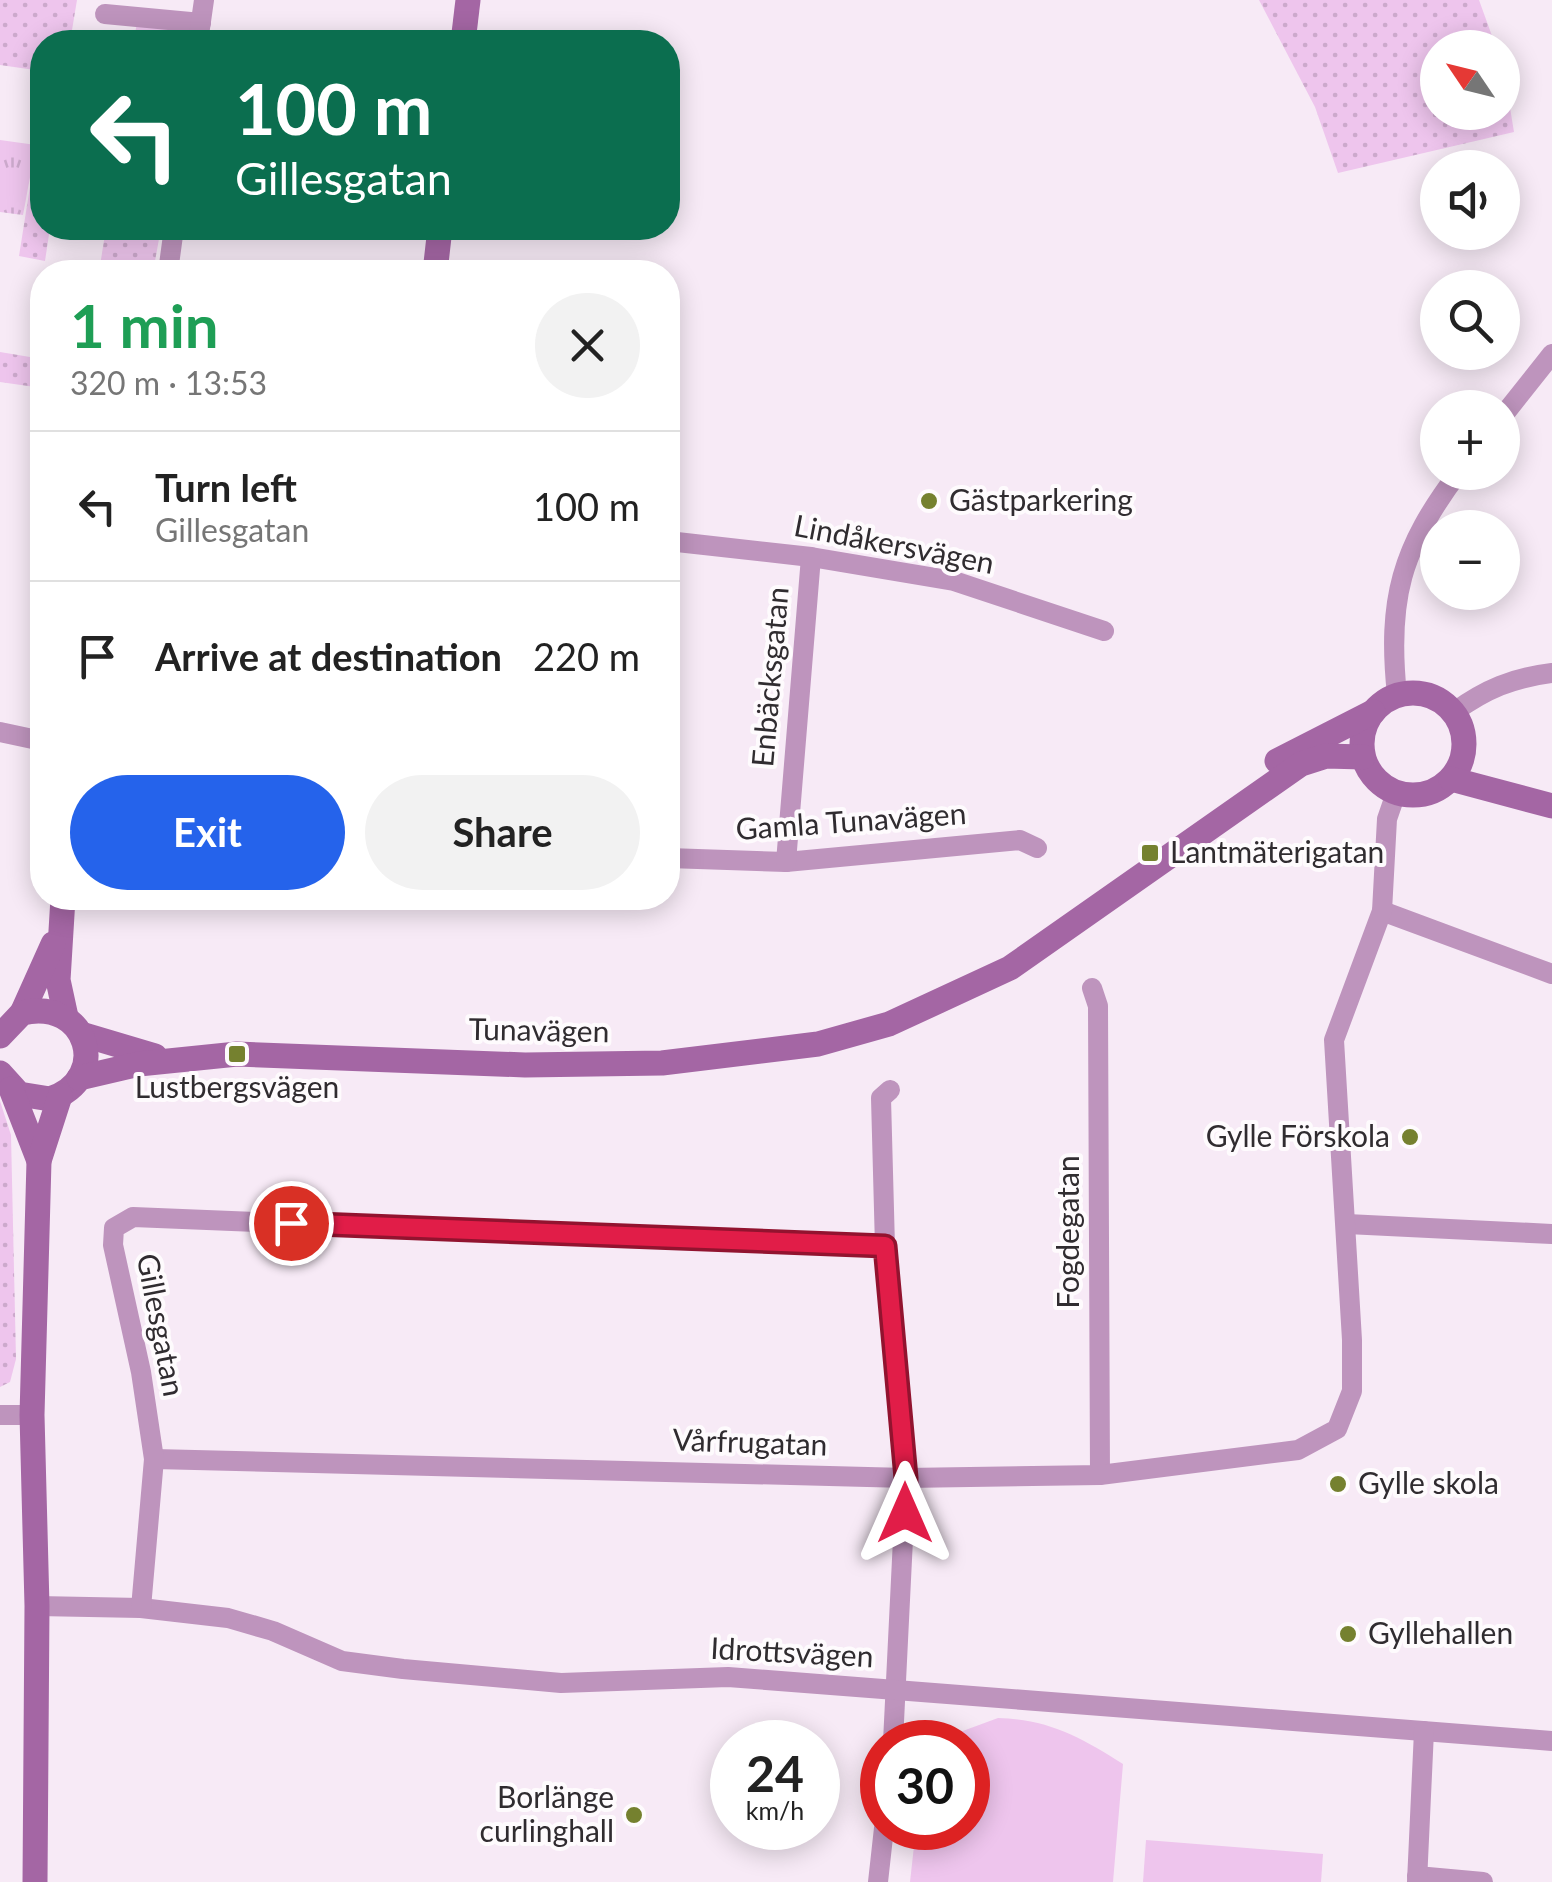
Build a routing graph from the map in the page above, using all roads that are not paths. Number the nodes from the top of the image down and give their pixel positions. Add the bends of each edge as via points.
1 (204, 0) edge
2 (468, 0) edge
3 (105, 14) dead end
4 (185, 30) edge
5 (200, 30) edge
6 (464, 30) edge
7 (1552, 354) edge
8 (1520, 394) edge
9 (1447, 490) edge
10 (680, 543) edge
11 (811, 557) junction
12 (1104, 631) dead end
13 (1552, 673) edge
14 (1397, 695) junction
15 (1372, 712) junction
16 (1454, 712) junction
17 (0, 732) edge
18 (30, 738) edge
19 (1363, 757) junction
20 (1450, 779) junction
21 (1396, 793) junction
22 (1552, 806) edge
23 (1037, 848) dead end
24 (680, 858) edge
25 (786, 862) junction
26 (61, 910) edge
27 (1382, 912) junction
28 (58, 930) junction
29 (1552, 974) edge
30 (1092, 988) dead end
31 (889, 1024) junction
32 (7, 1026) edge
33 (74, 1026) junction
34 (184, 1061) junction
35 (3, 1079) edge
36 (70, 1087) junction
37 (890, 1090) dead end
38 (39, 1161) junction
39 (1347, 1224) junction
40 (1552, 1234) edge
41 (885, 1246) junction
42 (0, 1415) edge
43 (32, 1415) junction
44 (154, 1459) junction
45 (1100, 1475) junction
46 (906, 1478) junction
47 (38, 1606) junction
48 (142, 1608) junction
49 (899, 1689) junction
50 (895, 1720) edge
51 (1424, 1731) junction
52 (1552, 1741) edge
53 (882, 1850) edge
54 (1417, 1879) edge
55 (35, 1882) edge
56 (878, 1882) edge
57 (1482, 1882) edge

1 - 5 street
2 - 6 street
3 - 4 street
7 - 8 street
9 - 14 street via 1425,519 1397,586
10 - 11 street, Lindåkersvägen
11 - 12 street, Lindåkersvägen via 954,581
11 - 25 street, Enbäcksgatan
13 - 16 street via 1486,689
14 - 15 street
14 - 16 street via 1428,694
15 - 19 street
15 - 31 street, Tunavägen via 1306,743 1231,791 1004,963
16 - 20 street via 1464,754
17 - 18 street
19 - 21 street
19 - 31 street, Tunavägen via 1326,756 1284,774 1010,968
20 - 21 street via 1426,794
20 - 22 street
21 - 27 street via 1387,819
23 - 25 street, Gamla Tunavägen via 1020,840
24 - 25 street, Gamla Tunavägen
26 - 28 street
27 - 29 street
27 - 39 street via 1334,1040
28 - 32 street
28 - 33 street via 58,980
30 - 45 street, Fogdegatan via 1098,1006
31 - 34 street, Tunavägen via 818,1044 662,1064 237,1054
32 - 33 street, Tunavägen via 52,1011
33 - 34 street, Tunavägen via 124,1050
33 - 36 street via 86,1055
34 - 36 street, Tunavägen via 139,1064
35 - 36 street via 39,1100
35 - 38 street
36 - 38 street via 48,1120
37 - 41 street via 881,1098
38 - 43 street
39 - 40 street
39 - 45 street, Vårfrugatan via 1352,1391 1337,1429 1298,1450
41 - 44 street, Gillesgatan via 133,1217 114,1228 113,1245
41 - 46 street
42 - 43 street
43 - 47 street
44 - 46 street, Vårfrugatan
44 - 48 street, Gillesgatan
45 - 46 street, Vårfrugatan
46 - 49 street
47 - 48 street, Idrottsvägen
47 - 55 street
48 - 49 street, Idrottsvägen via 228,1618 342,1662 403,1669 562,1683 728,1677
49 - 50 street
49 - 51 street, Idrottsvägen
51 - 52 street, Idrottsvägen
51 - 54 street
53 - 56 street
54 - 57 street

